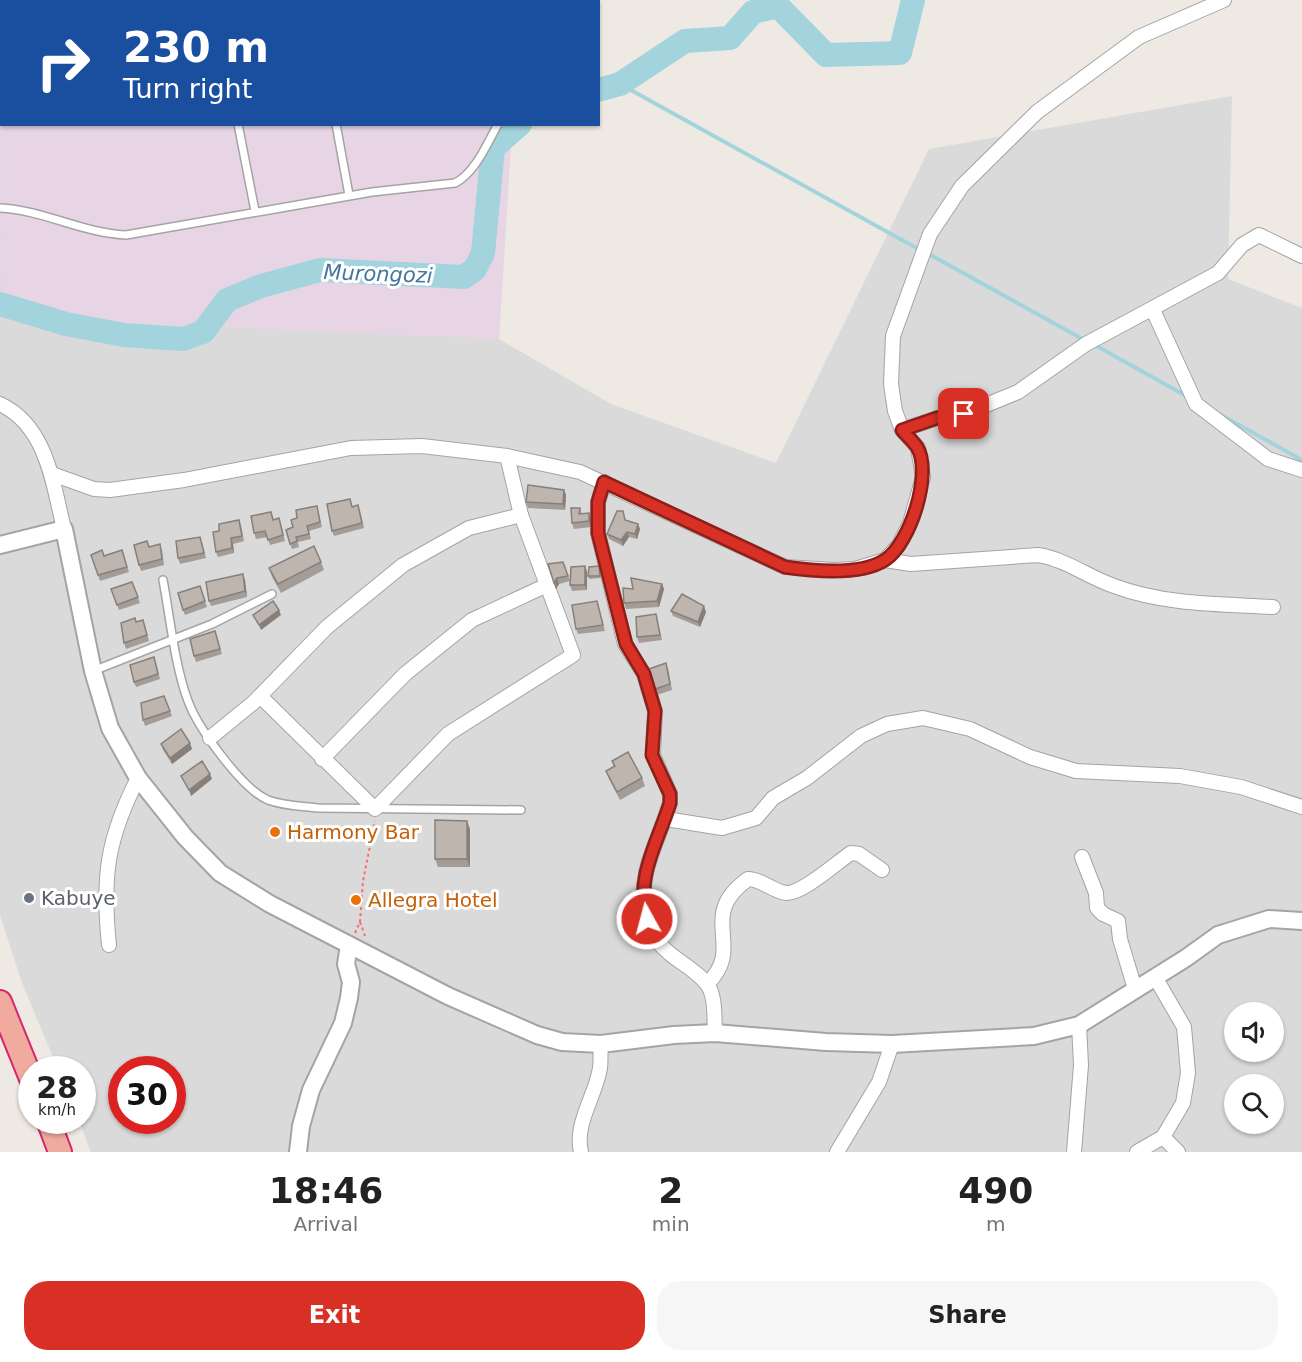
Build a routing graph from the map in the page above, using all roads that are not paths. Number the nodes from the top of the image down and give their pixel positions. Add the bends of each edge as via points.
1 (1224, 0) edge
2 (238, 126) edge
3 (336, 126) edge
4 (497, 126) edge
5 (349, 195) junction
6 (0, 208) edge
7 (255, 211) junction
8 (1302, 256) edge
9 (1153, 310) junction
10 (0, 405) edge
11 (902, 430) junction
12 (507, 456) junction
13 (1302, 470) edge
14 (52, 474) junction
15 (604, 482) junction
16 (521, 516) junction
17 (64, 529) junction
18 (0, 545) edge
19 (885, 560) junction
20 (163, 580) dead end
21 (547, 585) junction
22 (272, 594) dead end
23 (1273, 607) dead end
24 (175, 639) junction
25 (93, 671) junction
26 (260, 696) junction
27 (210, 738) junction
28 (322, 759) junction
29 (138, 778) junction
30 (1302, 807) edge
31 (375, 809) junction
32 (521, 810) dead end
33 (666, 819) junction
34 (1082, 857) dead end
35 (882, 870) dead end
36 (1302, 921) edge
37 (109, 945) dead end
38 (349, 945) junction
39 (1155, 977) junction
40 (707, 984) junction
41 (1135, 989) junction
42 (0, 1002) edge
43 (1079, 1025) junction
44 (715, 1033) junction
45 (601, 1044) junction
46 (892, 1044) junction
47 (22, 1056) edge
48 (53, 1134) edge
49 (1163, 1137) junction
50 (60, 1152) edge
51 (298, 1152) edge
52 (581, 1152) edge
53 (837, 1152) edge
54 (1074, 1152) edge
55 (1137, 1152) edge
56 (1178, 1152) edge

1 - 11 street via 1139,37 1037,112 962,186 930,234 893,336 891,384
2 - 7 lane
3 - 5 lane
4 - 5 lane via 474,165 454,183
5 - 7 lane
6 - 7 lane via 28,211 99,233 126,235
8 - 9 street via 1259,235 1242,245 1218,273
9 - 11 street via 1086,344 1018,392 964,414
9 - 13 street via 1196,405 1269,459
10 - 14 street via 26,422
11 - 19 street via 918,448 923,477 910,523 899,545
12 - 14 street via 422,446 351,448 110,490 94,489
12 - 15 street via 554,464
12 - 16 street
14 - 17 street
15 - 19 street via 785,567 855,569
15 - 33 street via 598,502 598,533 626,644 644,674 655,711 652,755 670,794
16 - 21 street
16 - 26 street via 469,528 403,565 327,627
17 - 18 street
17 - 25 street
19 - 23 street via 911,564 1038,555 1146,596
20 - 24 lane
21 - 28 street via 472,620 405,674
21 - 31 street via 573,655 448,734
22 - 24 lane
24 - 25 lane
24 - 27 lane via 188,703
25 - 29 street via 110,728
26 - 27 street
26 - 28 street
27 - 31 lane via 231,768 253,791 267,799 285,805
28 - 31 street
29 - 37 street via 112,837 105,908
29 - 38 street via 168,818 220,873
30 - 33 street via 1241,787 1180,776 1076,771 1030,757 970,729 923,718 887,724 861,736 807,778 773,798 756,818 722,828
31 - 32 lane
33 - 40 street via 650,856 644,908 657,940
34 - 41 street via 1096,893 1097,908 1118,921
35 - 40 street via 859,854 851,854 796,892 779,891 748,879 724,903 721,915 725,950 718,970
36 - 39 street via 1269,920 1235,928
38 - 45 street via 448,996 537,1035 562,1042
38 - 51 street via 346,964 351,982 343,1023 311,1090
39 - 41 street
39 - 49 street via 1184,1027 1188,1052 1183,1103
40 - 44 street via 712,996
41 - 43 street
42 - 47 highway
43 - 46 street via 1026,1037
43 - 54 street via 1081,1065
44 - 45 street
44 - 46 street
45 - 52 street via 600,1068 583,1120
46 - 53 street via 879,1082
48 - 50 highway
49 - 55 street
49 - 56 street

